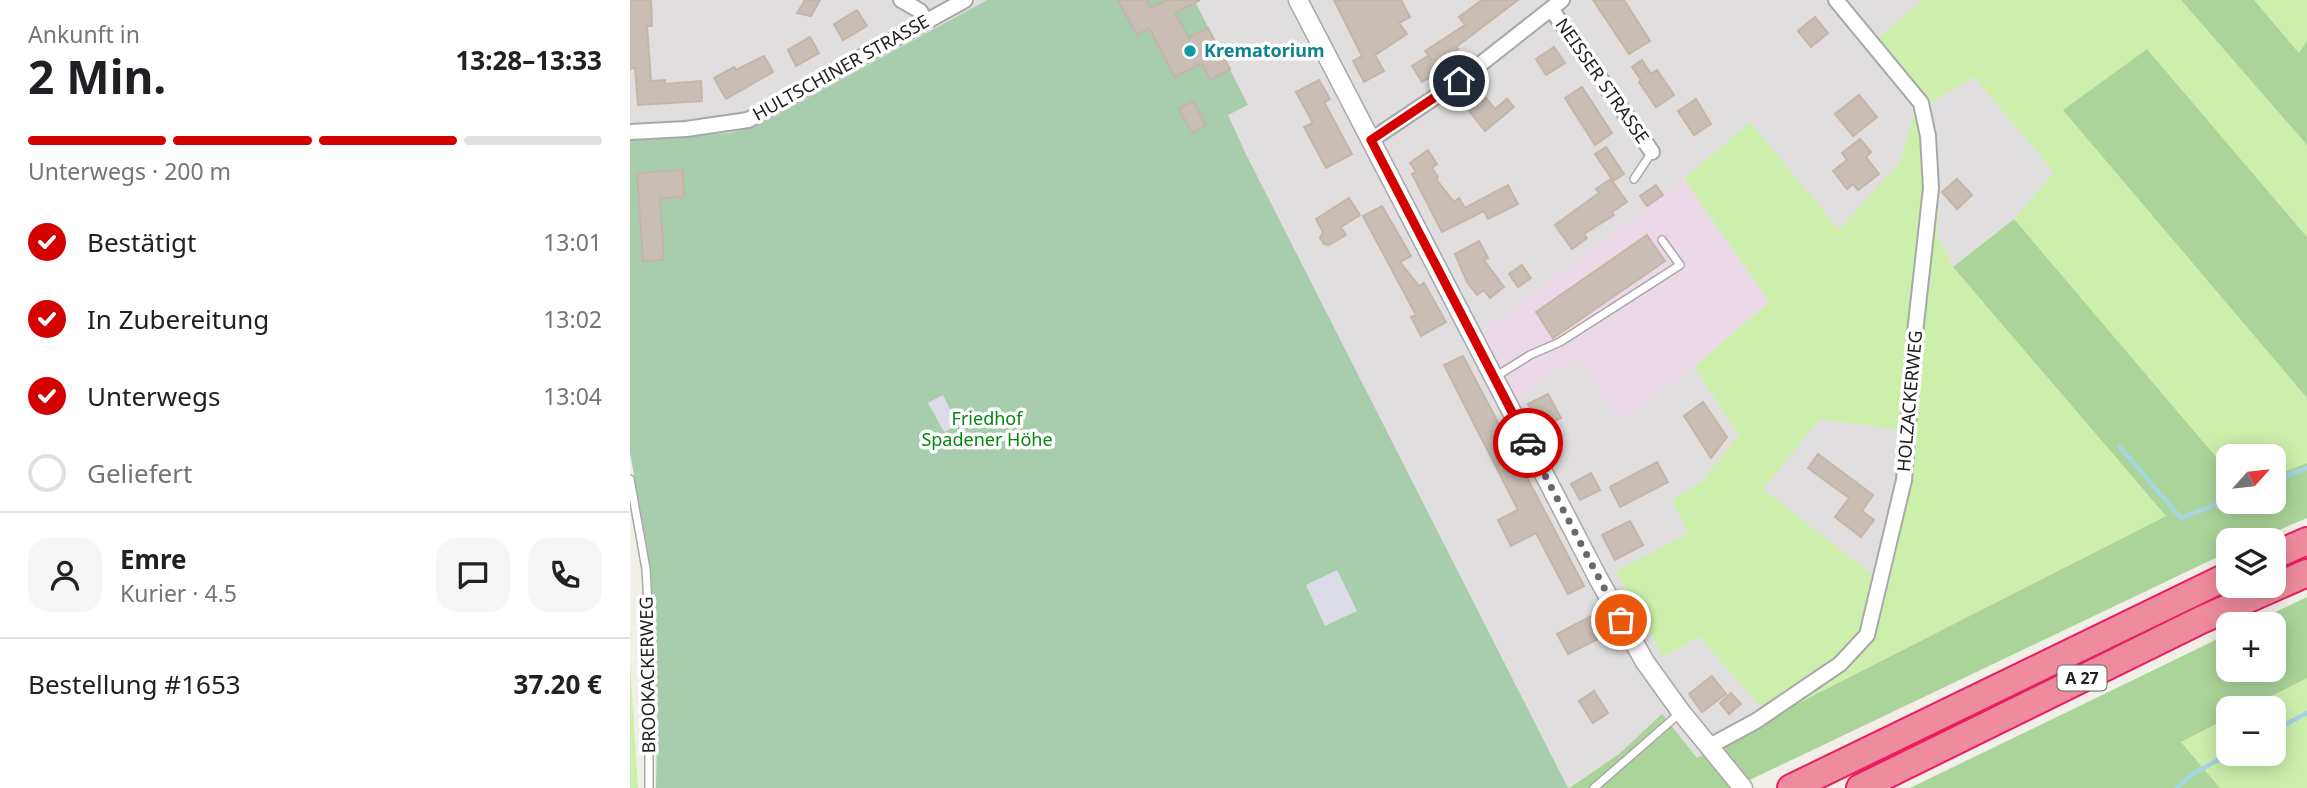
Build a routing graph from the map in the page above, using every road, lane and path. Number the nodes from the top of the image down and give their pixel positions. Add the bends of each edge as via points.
1 (901, 0) edge
2 (965, 0) edge
3 (1298, 0) edge
4 (1836, 0) edge
5 (1557, 5) edge
6 (926, 22) junction
7 (630, 132) edge
8 (1371, 140) junction
9 (1652, 152) joint
10 (1634, 179) dead end
11 (1662, 240) dead end
12 (1494, 378) junction
13 (630, 479) edge
14 (2307, 541) edge
15 (2286, 550) edge
16 (2307, 573) edge
17 (2216, 582) edge
18 (1681, 712) junction
19 (1708, 747) junction
20 (649, 788) edge
21 (1594, 788) edge
22 (1743, 788) edge
23 (1791, 788) edge
24 (1860, 788) edge

1 - 6 street via 920,11
2 - 6 street, HULTSCHINER STRASSE
3 - 8 street
4 - 19 street, HOLZACKERWEG via 1922,103 1928,136 1931,188 1904,480 1867,635 1840,664 1756,721
5 - 8 street via 1459,81
5 - 9 street, NEISSER STRASSE
6 - 7 street, HULTSCHINER STRASSE via 748,120 686,130
8 - 12 street
9 - 10 lane
11 - 12 lane via 1680,265 1560,342
12 - 18 street via 1645,662
13 - 20 lane, BROOKACKERWEG via 646,569
14 - 15 highway
16 - 24 highway, A 27 via 2201,620
17 - 23 highway, A 27
18 - 19 street
18 - 21 lane
19 - 22 street

